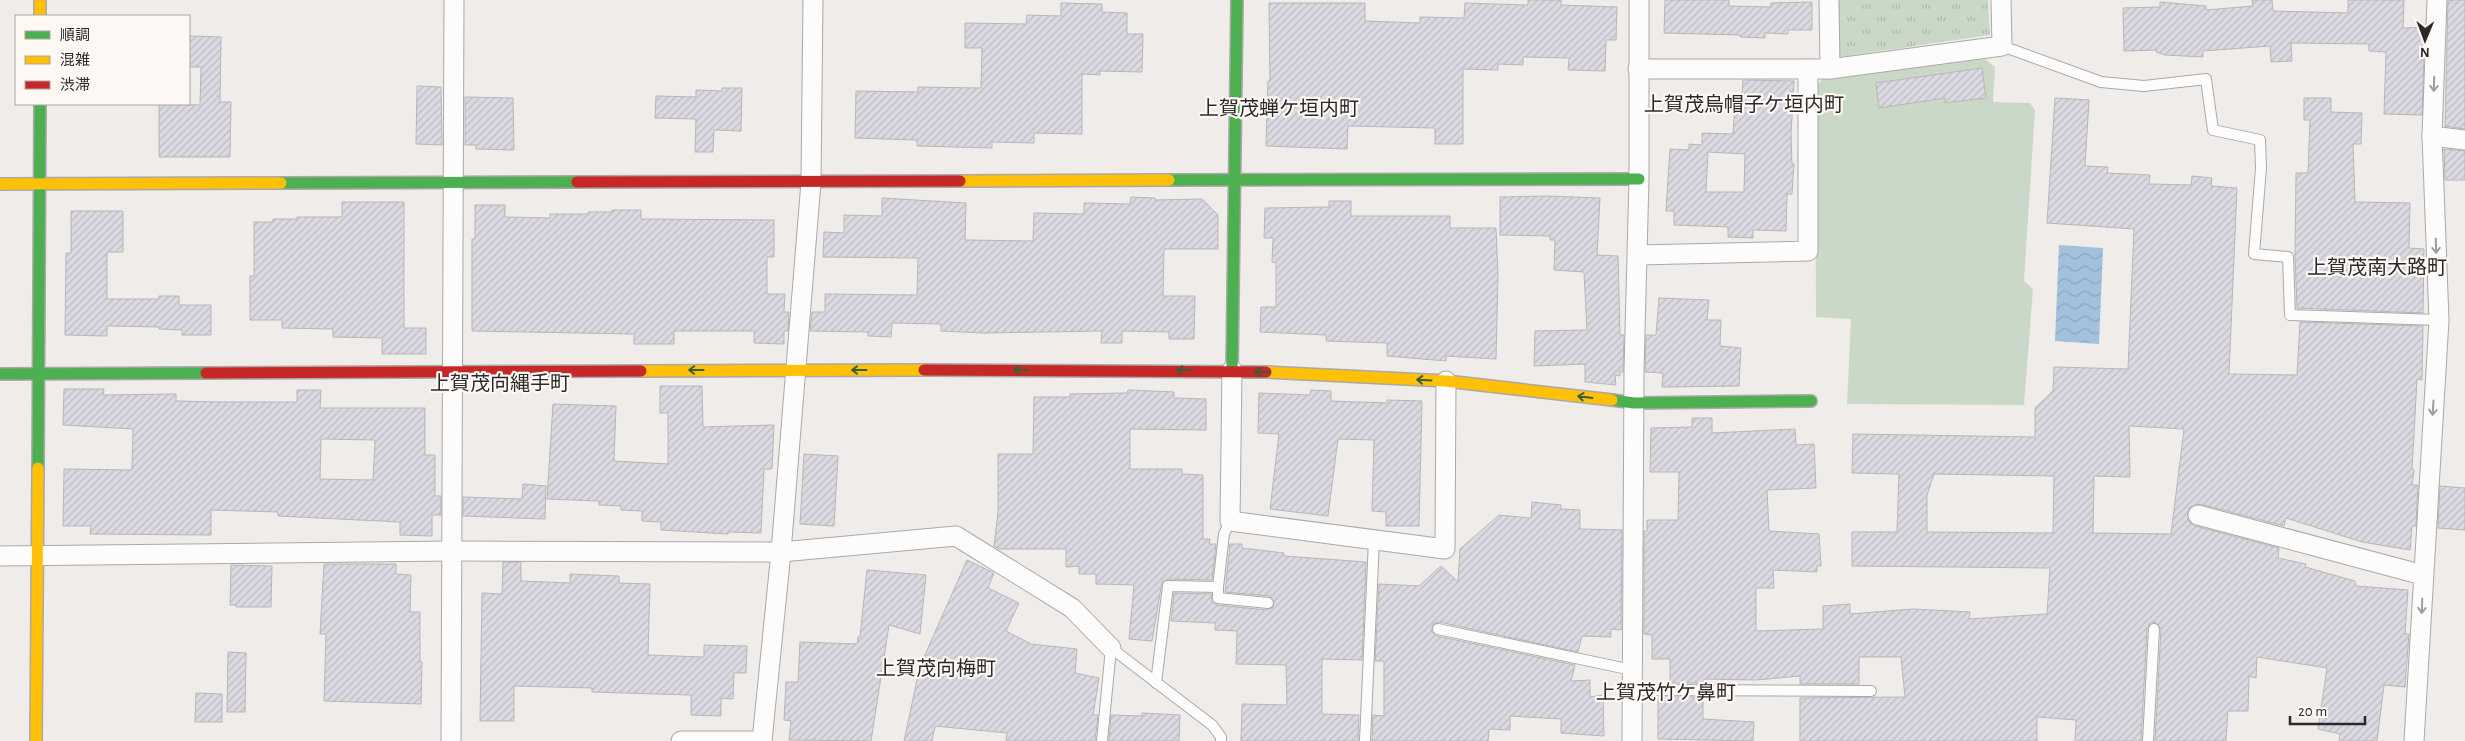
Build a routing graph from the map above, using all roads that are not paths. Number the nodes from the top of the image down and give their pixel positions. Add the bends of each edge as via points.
1 (40, 0) edge
2 (454, 0) edge
3 (813, 0) edge
4 (1237, 0) edge
5 (1639, 0) edge
6 (1829, 0) edge
7 (2001, 0) edge
8 (2437, 0) edge
9 (40, 15) edge
10 (2002, 46) junction
11 (1638, 69) junction
12 (1808, 69) junction
13 (1830, 69) junction
14 (40, 105) edge
15 (2432, 136) junction
16 (2465, 140) edge
17 (1639, 179) junction
18 (1235, 180) junction
19 (811, 182) junction
20 (454, 183) junction
21 (0, 184) edge
22 (39, 184) junction
23 (1638, 255) junction
24 (2439, 320) junction
25 (796, 370) junction
26 (1232, 370) junction
27 (453, 371) junction
28 (0, 374) edge
29 (38, 374) junction
30 (1446, 381) junction
31 (1811, 401) dead end
32 (1634, 403) junction
33 (2198, 514) dead end
34 (1230, 521) junction
35 (1374, 540) junction
36 (452, 551) junction
37 (781, 552) junction
38 (0, 556) edge
39 (37, 556) junction
40 (2423, 575) junction
41 (1218, 587) junction
42 (1268, 603) dead end
43 (1438, 629) dead end
44 (2154, 630) dead end
45 (1111, 648) junction
46 (1632, 670) junction
47 (1156, 683) junction
48 (1632, 690) junction
49 (1871, 691) dead end
50 (36, 741) edge
51 (451, 741) edge
52 (681, 741) edge
53 (762, 741) edge
54 (1102, 741) edge
55 (1221, 741) edge
56 (1365, 741) edge
57 (1632, 741) edge
58 (2148, 741) edge
59 (2414, 741) edge

1 - 9 street
2 - 20 street
3 - 19 street
4 - 18 street
5 - 11 street
6 - 13 street
7 - 10 street
8 -> 15 street
10 - 13 street
10 - 24 lane via 2101,82 2144,86 2206,79 2213,130 2260,140 2254,254 2288,258 2290,315
11 - 12 street
11 - 17 street
12 - 13 street
12 - 23 street via 1808,251
14 - 22 street
15 - 16 street
15 -> 24 street
17 - 18 street
17 - 23 street
18 - 19 street
18 - 26 street
19 - 20 street
19 - 25 street
20 - 22 street
20 - 27 street
21 - 22 street
22 - 29 street
23 - 32 street
24 -> 40 street
26 -> 25 street
25 -> 27 street
25 - 37 street
30 -> 26 street
26 - 34 street
27 - 29 street
27 - 36 street
28 - 29 street
29 - 39 street
32 -> 30 street
30 - 35 street via 1445,549
31 - 32 street
32 - 46 street
33 - 40 street
34 - 35 street
34 - 41 lane via 1224,534
35 - 56 lane
36 - 37 street
36 - 39 street
36 - 51 street
37 - 45 street via 956,536 1072,608
37 - 53 street
38 - 39 street
39 - 50 street
40 -> 59 street
41 - 42 lane via 1218,598
41 - 47 lane via 1168,586
43 - 46 lane
44 - 58 lane
45 - 47 lane
45 - 54 lane
46 - 48 street
47 - 55 lane via 1212,725
48 - 49 lane
48 - 57 street
52 - 53 street

